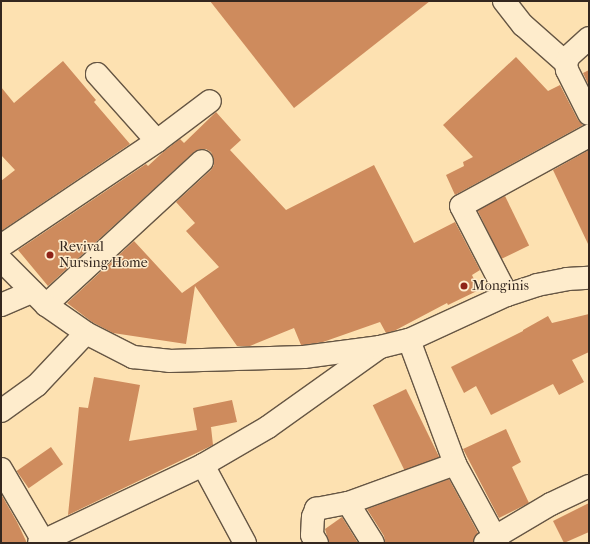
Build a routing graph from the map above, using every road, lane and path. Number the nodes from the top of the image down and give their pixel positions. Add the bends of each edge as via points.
1 (504, 1) edge
2 (589, 38) edge
3 (566, 63) junction
4 (97, 74) dead end
5 (210, 101) dead end
6 (589, 114) edge
7 (589, 136) edge
8 (157, 141) junction
9 (202, 160) dead end
10 (1, 246) edge
11 (1, 260) edge
12 (589, 278) edge
13 (507, 295) junction
14 (39, 298) junction
15 (1, 305) edge
16 (86, 333) junction
17 (409, 340) junction
18 (380, 347) junction
19 (1, 411) edge
20 (454, 464) junction
21 (203, 465) junction
22 (1, 469) edge
23 (589, 486) edge
24 (348, 503) junction
25 (493, 541) edge
26 (41, 542) edge
27 (245, 543) edge
28 (317, 543) edge
29 (374, 543) edge

1 - 3 street via 523,25
2 - 3 street via 569,56
3 - 6 street
4 - 8 street
5 - 8 street
7 - 13 street via 461,206
8 - 10 street
9 - 14 street
11 - 14 street
12 - 13 street via 537,285
13 - 17 street
14 - 15 street
14 - 16 street
16 - 18 street via 134,357 169,361 304,357
16 - 19 street via 37,385
17 - 18 street
17 - 20 street
18 - 21 street via 268,427
20 - 24 street
20 - 25 street
21 - 26 street
21 - 27 street
22 - 26 street
23 - 25 street via 551,504
24 - 28 street via 316,509 312,535
24 - 29 street

